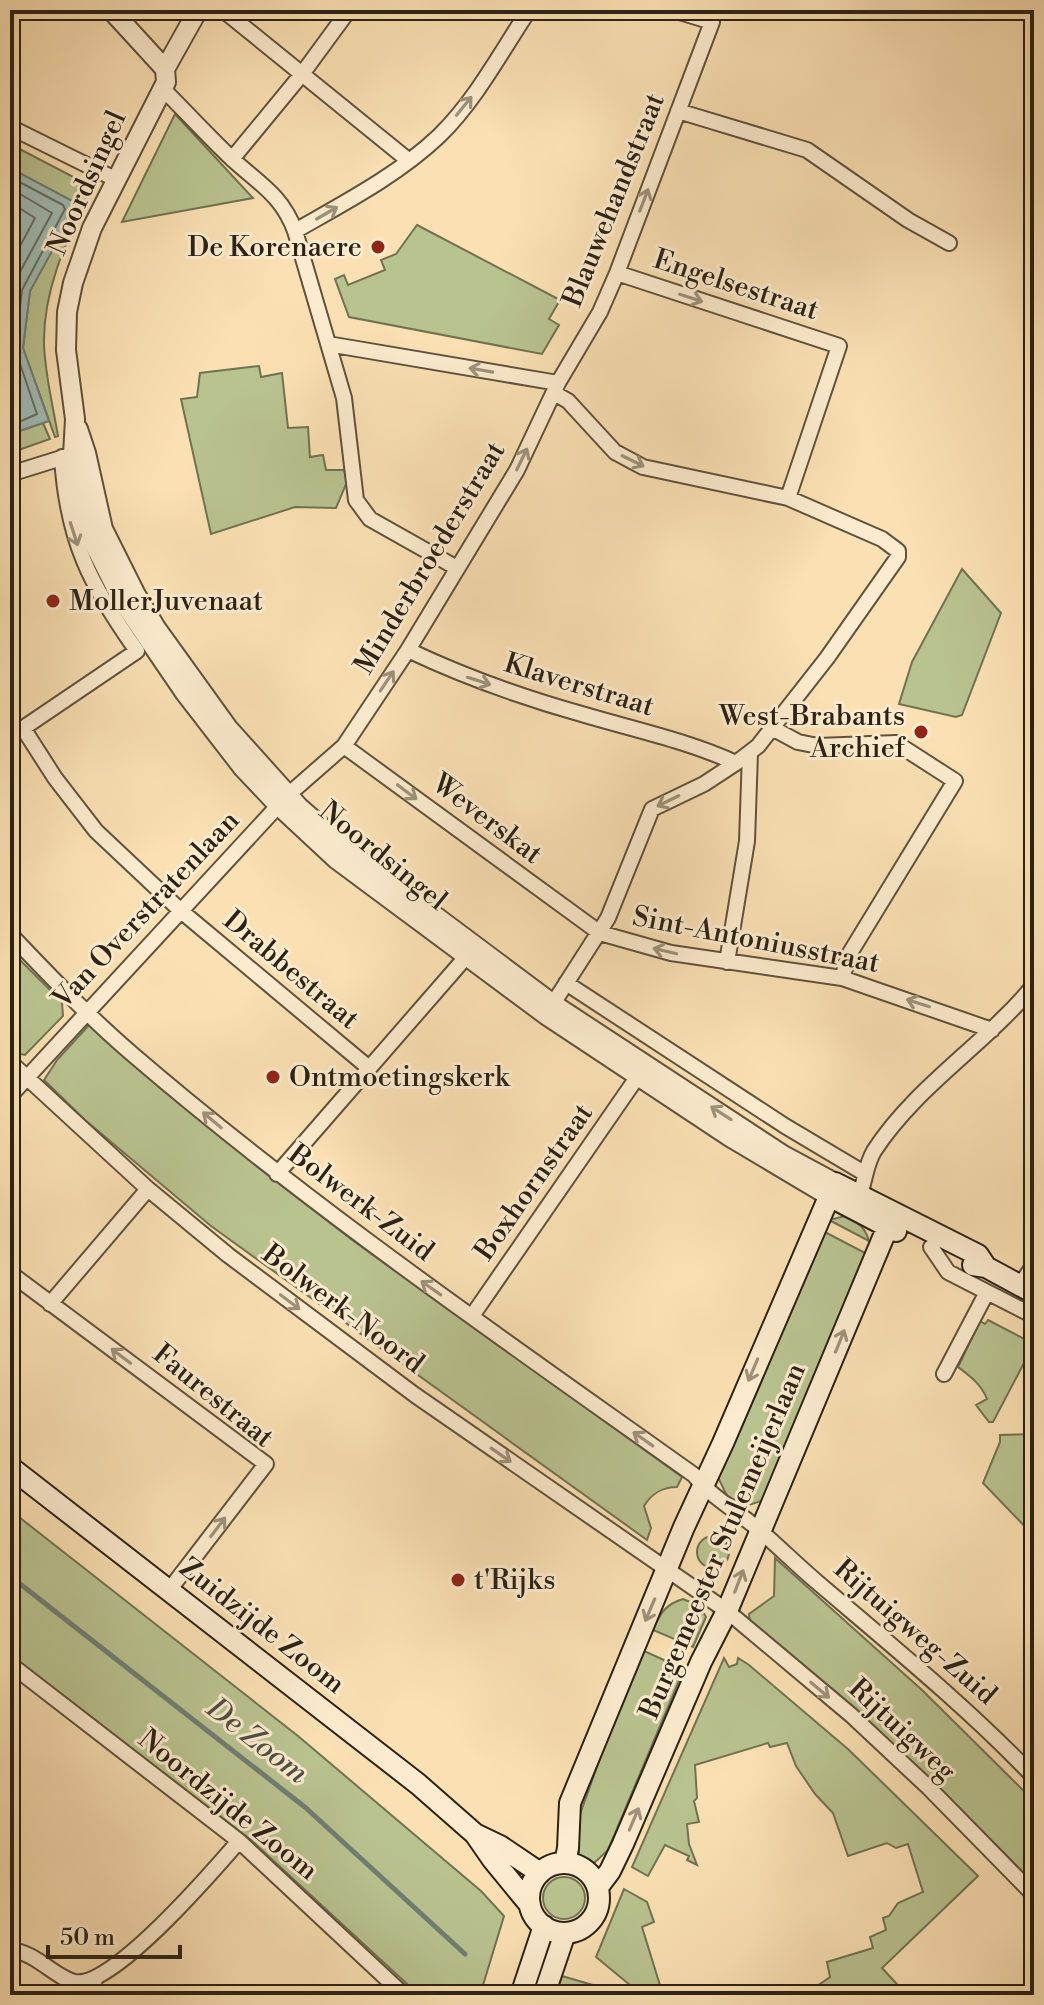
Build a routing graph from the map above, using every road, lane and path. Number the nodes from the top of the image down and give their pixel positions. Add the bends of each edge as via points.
1 (111, 10) edge
2 (198, 10) edge
3 (223, 10) edge
4 (349, 10) edge
5 (529, 10) edge
6 (673, 10) edge
7 (165, 69) junction
8 (302, 74) junction
9 (162, 88) junction
10 (678, 111) junction
11 (10, 127) edge
12 (232, 159) junction
13 (408, 160) junction
14 (115, 179) junction
15 (295, 231) junction
16 (949, 243) dead end
17 (617, 273) junction
18 (328, 344) junction
19 (556, 388) junction
20 (74, 455) junction
21 (10, 474) edge
22 (788, 498) junction
23 (457, 568) junction
24 (408, 650) junction
25 (23, 728) junction
26 (772, 728) junction
27 (10, 737) edge
28 (344, 746) junction
29 (750, 753) junction
30 (736, 763) junction
31 (283, 801) junction
32 (181, 911) junction
33 (600, 933) junction
34 (10, 934) edge
35 (466, 957) junction
36 (727, 962) junction
37 (842, 978) junction
38 (566, 983) junction
39 (1034, 985) edge
40 (549, 1010) junction
41 (86, 1012) junction
42 (992, 1030) junction
43 (10, 1062) edge
44 (369, 1068) junction
45 (638, 1076) junction
46 (26, 1079) junction
47 (10, 1096) edge
48 (864, 1173) junction
49 (277, 1174) junction
50 (148, 1189) junction
51 (832, 1190) junction
52 (857, 1203) junction
53 (890, 1220) junction
54 (931, 1247) junction
55 (1034, 1264) edge
56 (986, 1267) junction
57 (10, 1273) edge
58 (1027, 1290) edge
59 (987, 1292) junction
60 (50, 1304) junction
61 (472, 1316) junction
62 (1034, 1316) edge
63 (944, 1374) dead end
64 (10, 1467) edge
65 (703, 1487) junction
66 (759, 1530) junction
67 (668, 1570) junction
68 (170, 1589) junction
69 (727, 1611) junction
70 (10, 1664) edge
71 (1034, 1777) edge
72 (475, 1834) junction
73 (239, 1841) junction
74 (565, 1863) junction
75 (540, 1873) junction
76 (598, 1887) junction
77 (1034, 1895) edge
78 (530, 1905) junction
79 (544, 1926) junction
80 (565, 1933) junction
81 (10, 1936) edge
82 (15, 1950) edge
83 (95, 1980) junction
84 (88, 1995) edge
85 (404, 1995) edge
86 (521, 1995) edge
87 (544, 1995) edge

1 - 7 street
2 - 7 street
3 - 8 street
4 - 8 street
13 -> 5 street via 439,136 469,101
6 - 10 street, Blauwehandstraat via 712,22
7 - 9 street, Noordsingel
8 - 12 street
8 - 13 street
9 - 12 street
9 - 14 street, Noordsingel
10 - 16 street via 807,150
17 -> 10 street, Blauwehandstraat
11 - 14 street
12 - 15 street via 275,196
15 -> 13 street
14 - 20 street, Noordsingel via 92,228 67,312
15 - 18 street
17 - 19 street, Blauwehandstraat
17 -> 22 street, Engelsestraat via 839,346
19 -> 18 street
18 - 23 street via 344,398 356,500 370,519
19 -> 22 street via 615,452 643,467
23 -> 19 street, Minderbroederstraat via 517,470
20 - 21 street
20 -> 25 street, Noordsingel via 66,508 73,536 98,590 137,651
20 - 31 street, Noordsingel via 136,595
22 - 26 street via 882,539 898,557
23 - 24 street, Minderbroederstraat
28 -> 24 street, Minderbroederstraat
24 -> 30 street, Klaverstraat via 461,675
25 - 27 street
25 - 32 street, Drabbestraat via 96,831
26 - 29 street
26 - 37 street via 818,746 896,743 955,781 850,953
28 - 31 street
28 -> 33 street, Weverskat
29 - 30 street
29 - 36 street via 747,841
30 -> 33 street via 652,809
31 - 32 street, Van Overstratenlaan
31 - 35 street, Noordsingel via 336,859
31 - 40 street, Noordsingel
32 - 41 street, Van Overstratenlaan
32 - 44 street, Drabbestraat
36 -> 33 street, Sint-Antoniusstraat
33 - 38 street
34 - 41 street, Bolwerk-Zuid
35 - 40 street, Noordsingel
35 - 44 street
36 - 37 street, Sint-Antoniusstraat
42 -> 37 street, Sint-Antoniusstraat
38 - 40 street
38 - 48 street
39 - 42 street
40 - 45 street, Noordsingel
51 -> 40 street, Noordsingel
41 - 46 street, Van Overstratenlaan
49 -> 41 street, Bolwerk-Zuid
42 - 48 street via 900,1118
43 - 46 street, Bolwerk-Noord
44 - 49 street
45 - 51 street, Noordsingel via 730,1137
45 - 61 street, Boxhornstraat
46 - 47 street, Van Overstratenlaan
46 - 50 street, Bolwerk-Noord
48 - 52 street
61 -> 49 street, Bolwerk-Zuid
50 - 60 street
50 -> 67 street, Bolwerk-Noord via 402,1385
51 - 52 main road
51 -> 65 main road, Burgemeester Stulemeijerlaan
52 - 53 main road
53 - 54 main road
53 - 56 main road via 978,1255
66 -> 53 main road, Burgemeester Stulemeijerlaan
54 - 56 main road
54 - 59 street via 948,1272
55 - 58 street
56 - 58 main road
57 - 60 street, Faurestraat
59 - 62 street
59 - 63 street
68 -> 60 street, Faurestraat via 266,1464
65 -> 61 street, Bolwerk-Zuid via 694,1475
64 - 68 main road, Zuidzijde Zoom
65 - 66 street, Rijtuigweg-Zuid
65 - 67 main road, Burgemeester Stulemeijerlaan
69 -> 66 main road, Burgemeester Stulemeijerlaan
66 - 71 street, Rijtuigweg-Zuid via 997,1738
67 - 69 street, Bolwerk-Noord
67 -> 74 main road, Burgemeester Stulemeijerlaan via 570,1803
68 - 72 main road, Zuidzijde Zoom
76 -> 69 main road, Burgemeester Stulemeijerlaan via 623,1844
69 -> 77 street, Rijtuigweg via 851,1715
70 - 73 street, Noordzijde Zoom
72 - 75 main road, Zuidzijde Zoom
72 - 78 main road, Zuidzijde Zoom
73 - 83 street via 189,1899
73 - 85 street, Noordzijde Zoom
74 - 75 main road
74 - 76 main road via 584,1869
75 - 78 main road via 529,1894
76 - 80 main road via 599,1902 591,1921
78 - 79 main road
79 - 80 main road
79 - 86 main road
80 - 87 main road
81 - 82 street
82 - 83 street via 75,1982
83 - 84 street

